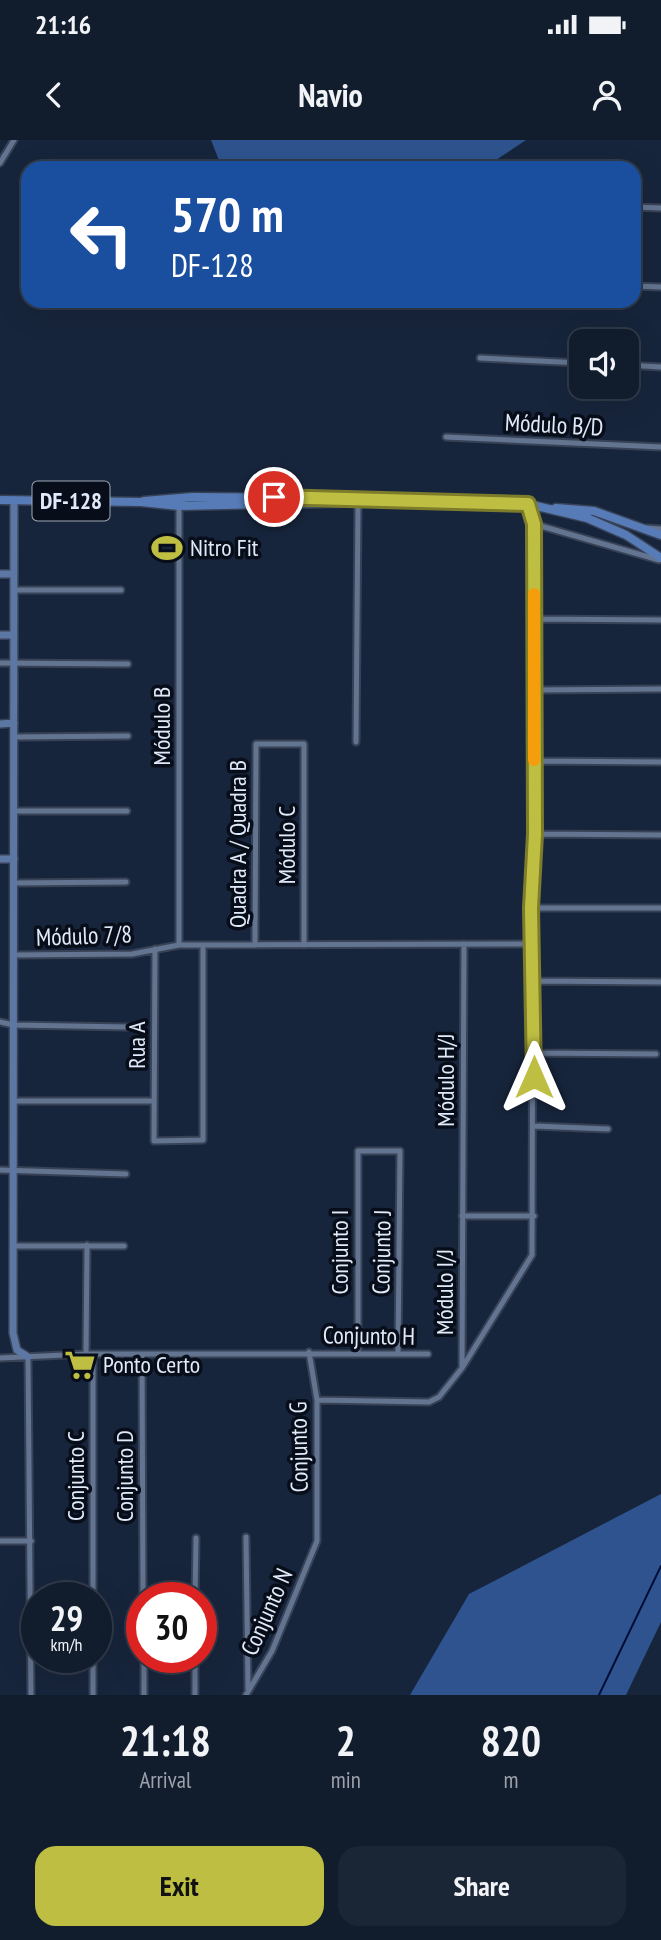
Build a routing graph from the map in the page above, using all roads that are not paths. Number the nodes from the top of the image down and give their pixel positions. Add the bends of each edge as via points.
1 (14, 140) edge
2 (0, 163) edge
3 (641, 207) edge
4 (661, 208) edge
5 (641, 286) edge
6 (661, 287) edge
7 (480, 358) dead end
8 (569, 362) edge
9 (639, 366) edge
10 (661, 367) edge
11 (446, 437) dead end
12 (661, 447) edge
13 (192, 497) junction
14 (301, 497) junction
15 (163, 498) junction
16 (0, 500) edge
17 (14, 500) junction
18 (217, 501) junction
19 (413, 501) junction
20 (141, 502) junction
21 (313, 504) junction
22 (358, 504) junction
23 (528, 504) junction
24 (179, 506) junction
25 (553, 509) junction
26 (534, 524) junction
27 (645, 527) junction
28 (661, 529) edge
29 (661, 535) edge
30 (661, 559) edge
31 (0, 573) edge
32 (14, 574) junction
33 (14, 590) junction
34 (121, 590) dead end
35 (533, 619) junction
36 (661, 620) edge
37 (0, 635) edge
38 (14, 635) junction
39 (0, 663) edge
40 (14, 663) junction
41 (128, 664) dead end
42 (661, 689) edge
43 (534, 690) junction
44 (14, 723) junction
45 (0, 724) edge
46 (128, 736) dead end
47 (14, 737) junction
48 (356, 742) dead end
49 (256, 744) joint
50 (534, 761) junction
51 (661, 762) edge
52 (14, 811) junction
53 (127, 811) dead end
54 (535, 834) junction
55 (661, 835) edge
56 (0, 859) edge
57 (14, 859) junction
58 (126, 882) dead end
59 (14, 883) junction
60 (531, 908) junction
61 (661, 908) edge
62 (464, 944) junction
63 (532, 944) junction
64 (179, 945) junction
65 (203, 945) junction
66 (255, 945) junction
67 (304, 945) junction
68 (155, 950) junction
69 (14, 955) junction
70 (534, 981) junction
71 (661, 982) edge
72 (0, 1022) edge
73 (14, 1025) junction
74 (128, 1027) dead end
75 (534, 1053) junction
76 (656, 1054) dead end
77 (14, 1101) junction
78 (155, 1101) junction
79 (534, 1126) junction
80 (608, 1129) dead end
81 (401, 1151) joint
82 (0, 1170) edge
83 (14, 1171) junction
84 (126, 1174) dead end
85 (463, 1216) junction
86 (534, 1216) junction
87 (87, 1245) junction
88 (124, 1245) dead end
89 (15, 1246) junction
90 (309, 1352) junction
91 (358, 1353) junction
92 (90, 1354) junction
93 (398, 1354) junction
94 (428, 1354) dead end
95 (142, 1355) junction
96 (28, 1357) junction
97 (0, 1358) edge
98 (462, 1368) junction
99 (317, 1400) junction
100 (246, 1537) dead end
101 (195, 1538) dead end
102 (0, 1541) edge
103 (32, 1541) junction
104 (317, 1541) joint
105 (93, 1582) edge
106 (143, 1582) edge
107 (195, 1582) edge
108 (93, 1673) edge
109 (144, 1673) edge
110 (195, 1673) edge
111 (247, 1694) edge
112 (32, 1695) edge
113 (93, 1695) edge
114 (144, 1695) edge
115 (195, 1695) edge

1 - 2 street
3 - 4 street
5 - 6 street
7 - 8 street
9 - 10 street
11 - 12 street, Módulo B/D
13 - 15 main road, DF-128 / DF-128
13 - 18 main road, DF-128 / DF-128
13 - 24 main road
14 - 18 main road, DF-128 / DF-128
14 - 19 main road, DF-128 / DF-128
14 - 21 main road
15 - 20 main road, DF-128 / DF-128
15 - 24 main road
16 - 17 main road, DF-128 / DF-128
17 - 20 main road, DF-128 / DF-128
17 - 32 street
18 - 21 main road, DF-128 / DF-128
18 - 24 main road, DF-128 / DF-128
19 - 22 main road, DF-128 / DF-128
19 - 23 main road, DF-128 / DF-128
20 - 24 main road, DF-128 / DF-128
21 - 22 main road, DF-128 / DF-128
22 - 48 street
23 - 25 main road, DF-128 / DF-128
23 - 26 street
24 - 64 street, Módulo B
25 - 27 main road, DF-128 / DF-128 via 594,511
25 - 30 main road, DF-128 / DF-128 via 608,527
26 - 30 street
26 - 35 street
27 - 28 street
27 - 29 main road, DF-128 / DF-128
31 - 32 street
32 - 33 street
33 - 34 street
33 - 38 street
35 - 36 street
35 - 43 street
37 - 38 street
38 - 40 street
39 - 40 street
40 - 41 street
40 - 44 street
42 - 43 street
43 - 50 street
44 - 45 street
44 - 47 street
46 - 47 street
47 - 52 street
49 - 66 street, Quadra A / Quadra B
49 - 67 street, Módulo C via 304,744
50 - 51 street
50 - 54 street
52 - 53 street
52 - 57 street
54 - 55 street
54 - 60 street
56 - 57 street
57 - 59 street
58 - 59 street
59 - 69 street
60 - 61 street
60 - 63 street
62 - 63 street, Módulo 7/8
62 - 67 street, Módulo 7/8
62 - 85 street, Módulo H/J
63 - 70 street
64 - 65 street, Módulo 7/8
64 - 68 street, Módulo 7/8
65 - 66 street, Módulo 7/8
65 - 78 street, Rua A via 203,1140 154,1141
66 - 67 street, Módulo 7/8
68 - 69 street, Módulo 7/8
68 - 78 street, Rua A
69 - 73 street
70 - 71 street
70 - 75 street
72 - 73 street
73 - 74 street
73 - 77 street
75 - 76 street
75 - 79 street
77 - 78 street
77 - 83 street
79 - 80 street
79 - 86 street
81 - 91 street, Conjunto I via 358,1151
81 - 93 street, Conjunto J
82 - 83 street
83 - 84 street
83 - 89 street
85 - 86 street
85 - 98 street, Módulo I/J
86 - 98 street via 532,1255
87 - 88 street
87 - 89 street
87 - 92 street, Conjunto C
89 - 96 street via 14,1344
90 - 91 street, Conjunto H
90 - 95 street, Conjunto H
90 - 99 street, Conjunto G
91 - 93 street, Conjunto H
92 - 95 street, Conjunto H
92 - 96 street, Conjunto H
92 - 105 street, Conjunto C
93 - 94 street, Conjunto H
95 - 106 street, Conjunto D
96 - 97 street, Conjunto H
96 - 103 street
98 - 99 street via 429,1402
99 - 104 street, Conjunto G
100 - 111 street
101 - 107 street
102 - 103 street
103 - 112 street
104 - 111 street, Conjunto N via 272,1651
108 - 113 street
109 - 114 street
110 - 115 street

